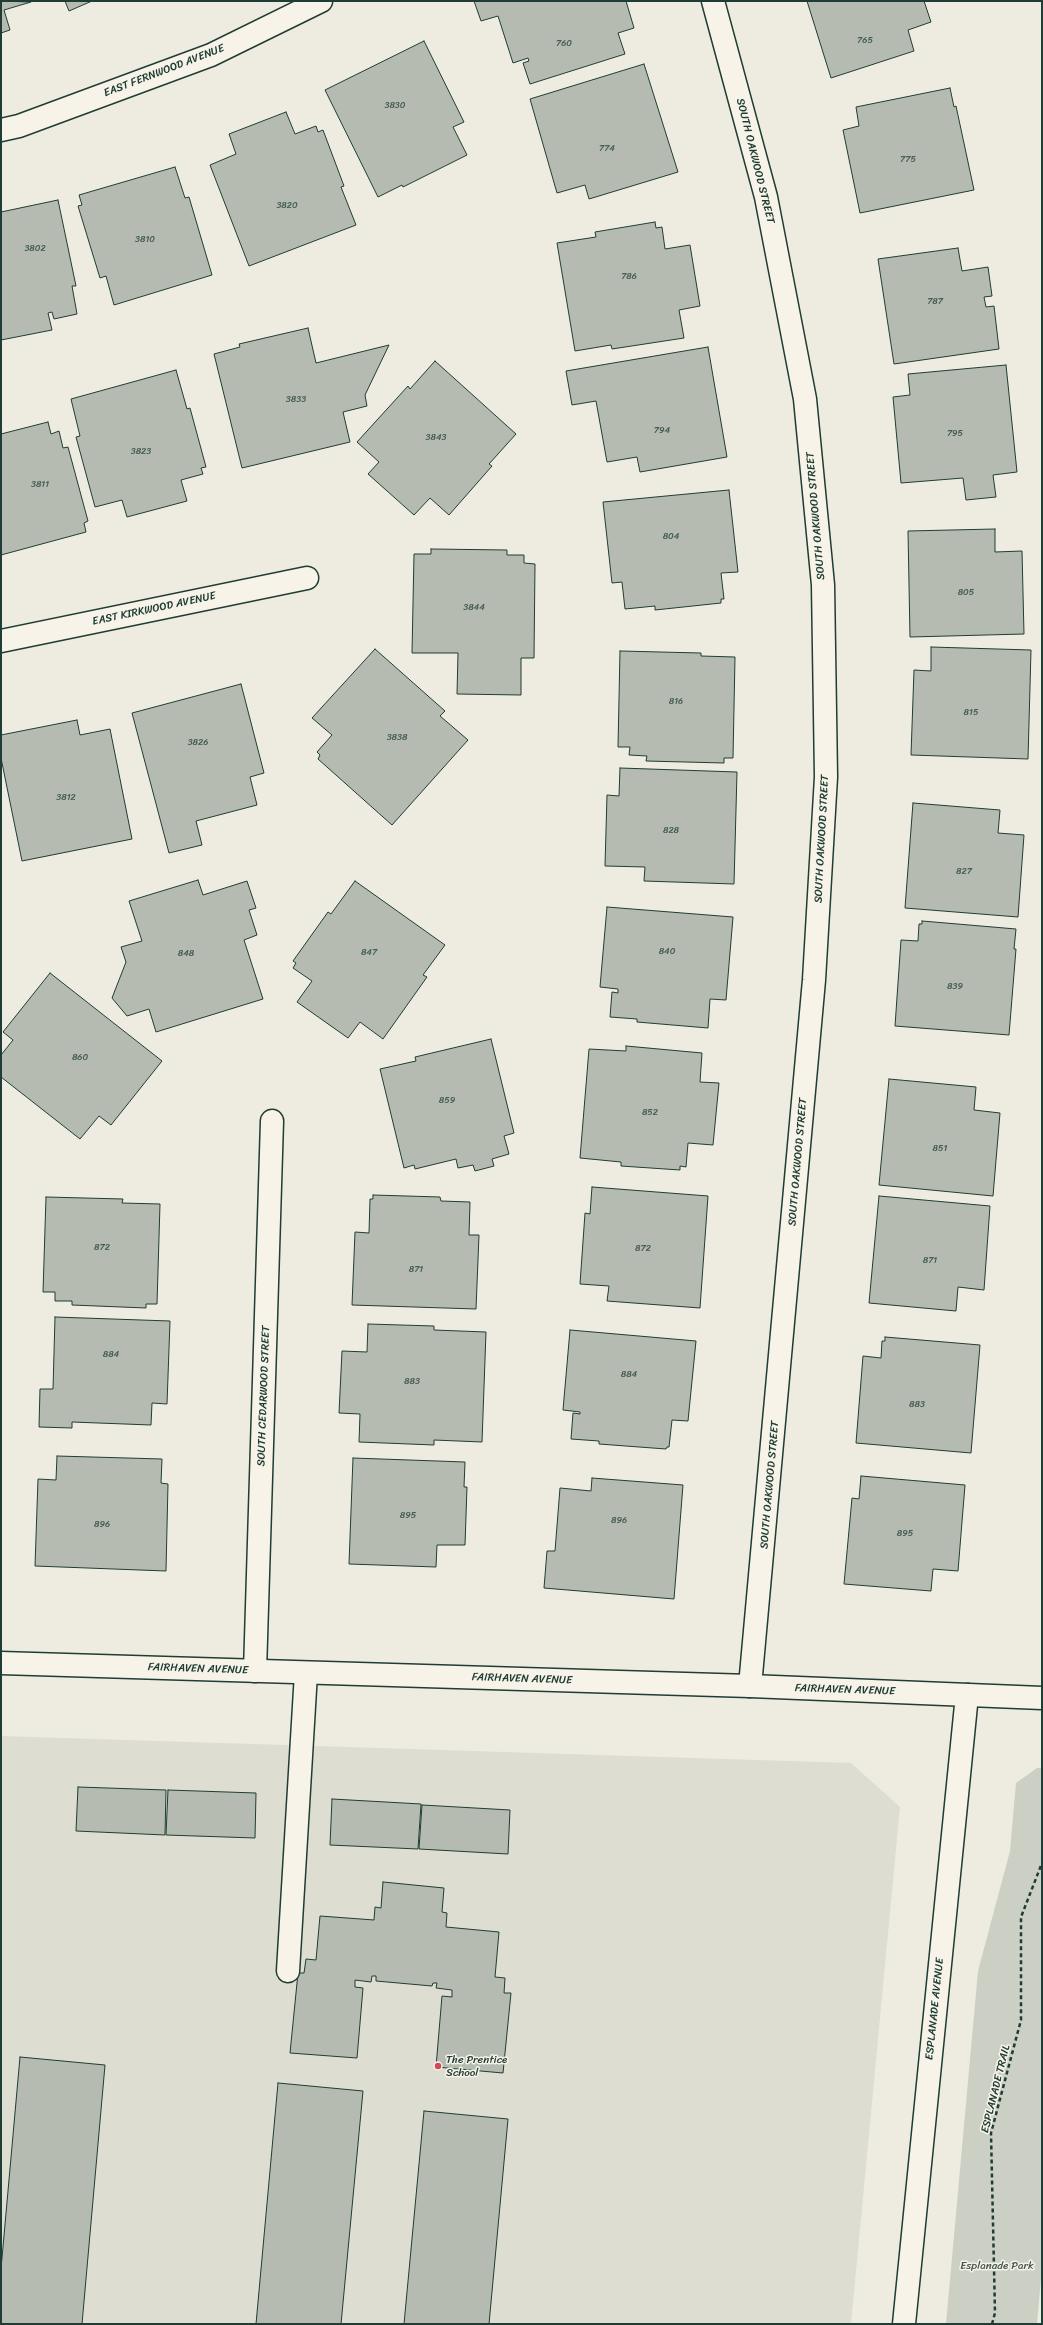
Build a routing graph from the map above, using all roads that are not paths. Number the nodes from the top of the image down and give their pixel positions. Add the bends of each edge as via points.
1 (321, 1) edge
2 (713, 1) edge
3 (1, 130) edge
4 (306, 578) dead end
5 (1, 641) edge
6 (272, 1121) dead end
7 (1, 1663) edge
8 (256, 1671) junction
9 (306, 1673) junction
10 (750, 1686) junction
11 (967, 1695) junction
12 (1042, 1698) edge
13 (288, 1971) dead end
14 (904, 2324) edge

1 - 3 street, EAST FERNWOOD AVENUE via 211,55 19,126
2 - 10 street, SOUTH OAKWOOD STREET via 766,197 803,391 823,585 826,777 814,980
4 - 5 street, EAST KIRKWOOD AVENUE
6 - 8 street, SOUTH CEDARWOOD STREET
7 - 8 street, FAIRHAVEN AVENUE
8 - 9 street, FAIRHAVEN AVENUE
9 - 10 street, FAIRHAVEN AVENUE
9 - 13 street
10 - 11 street, FAIRHAVEN AVENUE
11 - 12 street, FAIRHAVEN AVENUE
11 - 14 street, ESPLANADE AVENUE

